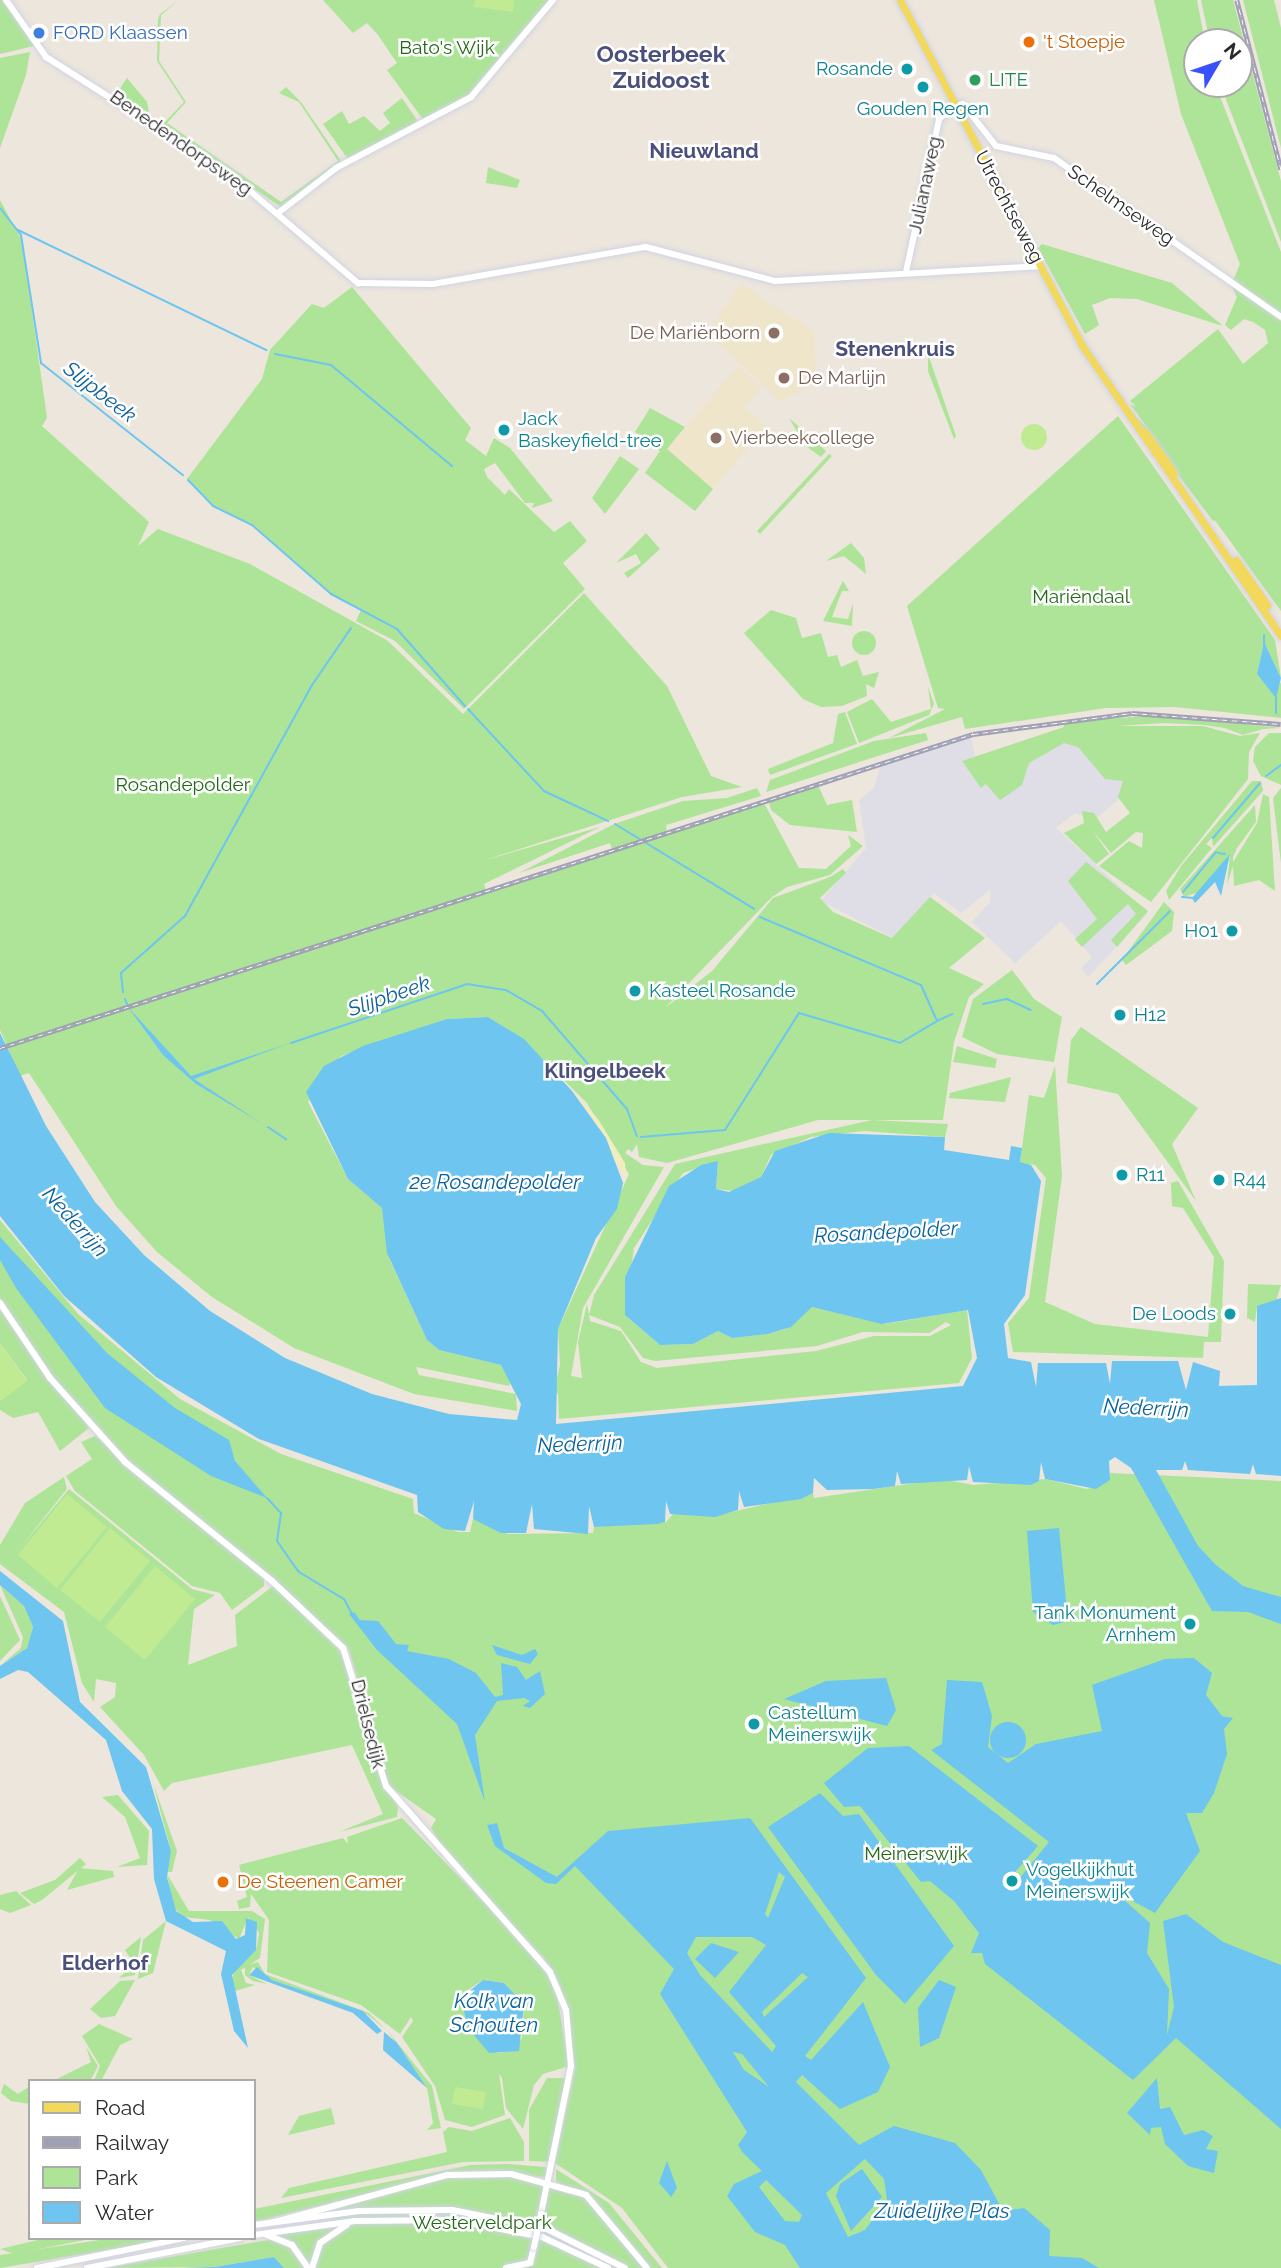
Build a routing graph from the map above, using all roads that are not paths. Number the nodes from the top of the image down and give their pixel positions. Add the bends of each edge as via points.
1 (6, 0) edge
2 (553, 0) edge
3 (900, 0) edge
4 (959, 105) junction
5 (278, 213) junction
6 (1040, 267) junction
7 (906, 272) junction
8 (1281, 317) edge
9 (1125, 410) junction
10 (1281, 626) edge
11 (1281, 636) edge
12 (0, 1303) edge
13 (549, 2183) junction
14 (355, 2221) junction
15 (275, 2222) junction
16 (256, 2225) edge
17 (258, 2235) edge
18 (174, 2240) edge
19 (230, 2240) edge
20 (37, 2268) edge
21 (88, 2268) edge
22 (310, 2268) edge
23 (506, 2268) edge
24 (608, 2268) edge
25 (625, 2268) edge
26 (647, 2268) edge

1 - 5 street, Benedendorpsweg via 46,57 229,173
2 - 5 street via 471,97 336,167
3 - 4 main road, Utrechtseweg
4 - 6 main road, Utrechtseweg
4 - 7 street, Julianaweg via 939,119
4 - 8 street, Schelmseweg via 993,143 1054,158
5 - 7 street, Benedendorpsweg via 361,284 401,287 480,278 646,247 756,280
6 - 7 street
6 - 9 main road, Utrechtseweg
9 - 10 main road, Utrechtseweg
9 - 11 main road, Utrechtseweg
12 - 13 street, Drielsedijk via 50,1378 125,1462 272,1581 343,1648 386,1786 546,1966 566,2010 572,2049
13 - 15 street via 493,2172 447,2175
13 - 23 street, Drielsedijk, bridge via 530,2263
13 - 26 street via 590,2199
14 - 17 street
14 - 22 street via 324,2238
14 - 24 street via 454,2220 510,2229
15 - 16 street
15 - 25 street via 407,2208 484,2214 564,2235
17 - 22 street via 292,2245
18 - 20 street
19 - 21 street

